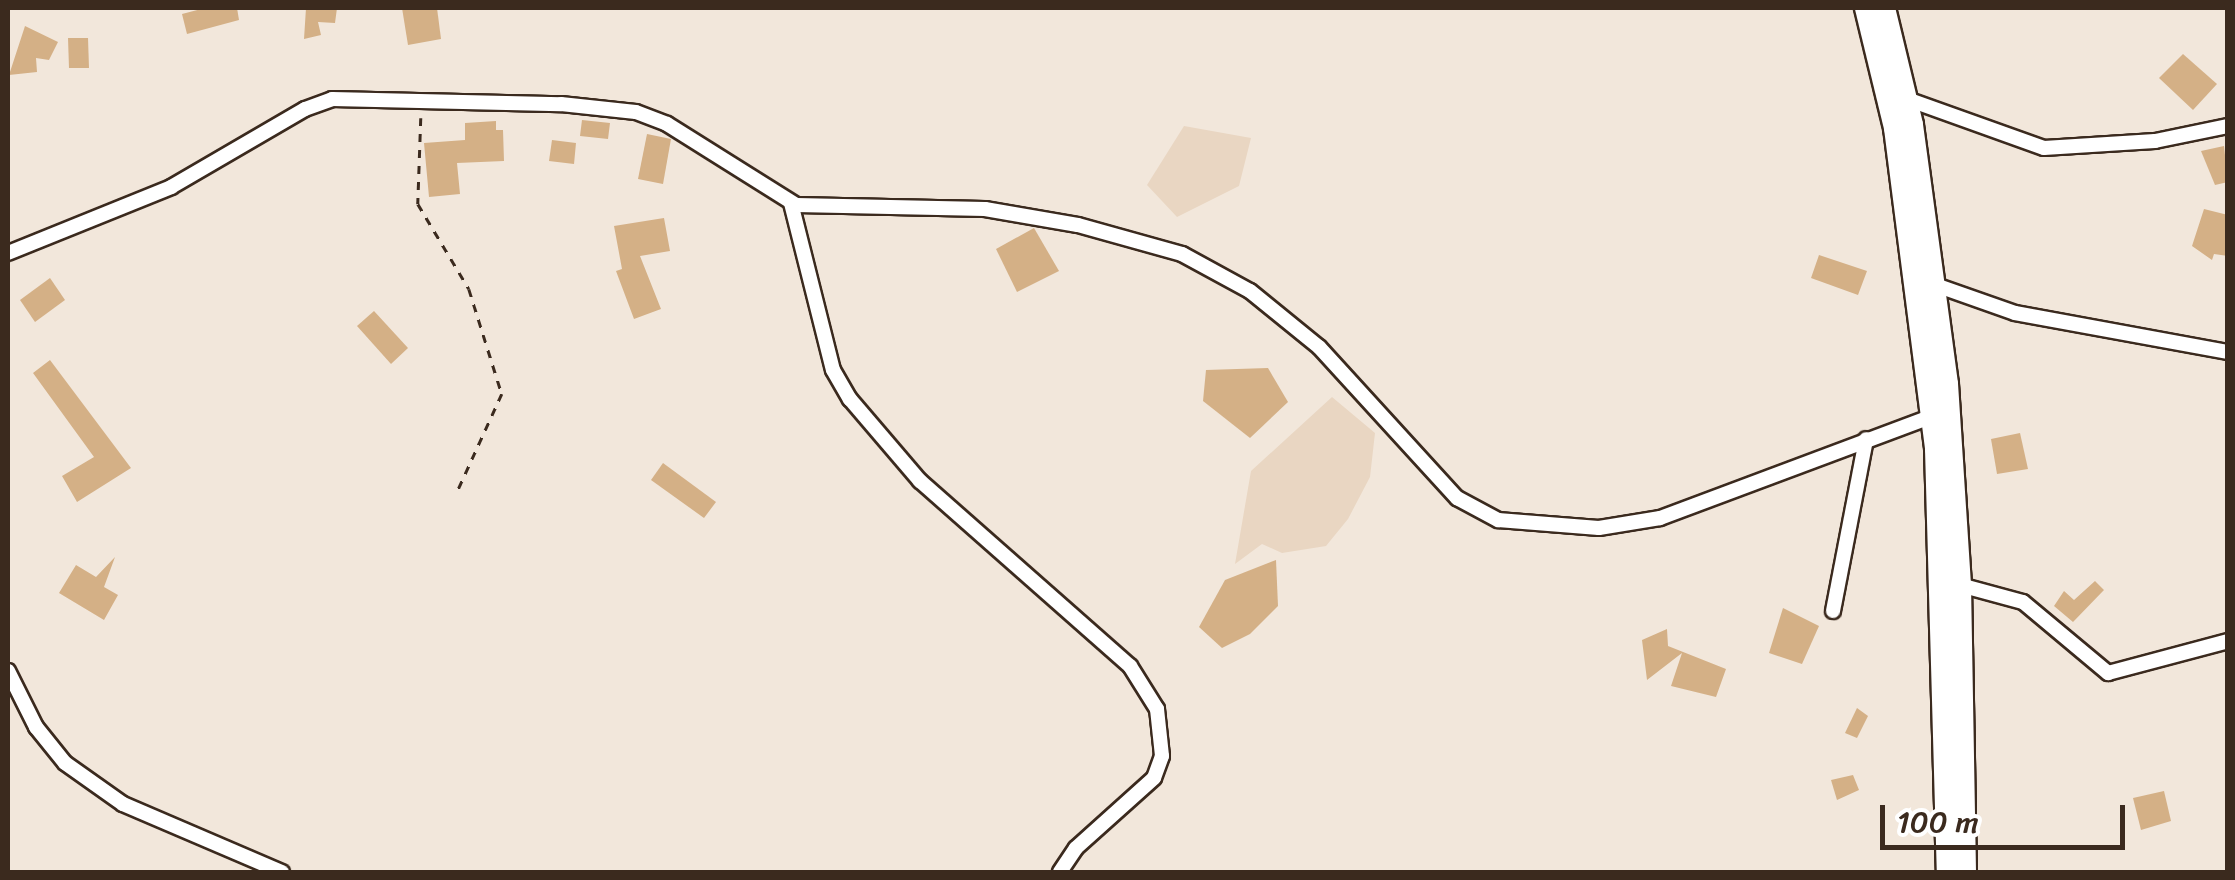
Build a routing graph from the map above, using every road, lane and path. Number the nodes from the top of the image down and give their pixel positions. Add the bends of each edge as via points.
1 (1866, 8) edge
2 (1884, 8) edge
3 (1907, 99) junction
4 (420, 101) junction
5 (2228, 126) edge
6 (791, 203) junction
7 (8, 254) edge
8 (1926, 281) junction
9 (2228, 352) edge
10 (1933, 416) junction
11 (1866, 439) junction
12 (458, 490) dead end
13 (1960, 585) junction
14 (1832, 611) dead end
15 (2228, 640) edge
16 (8, 671) edge
17 (282, 872) edge
18 (1060, 872) edge
19 (1948, 872) edge
20 (1965, 872) edge

1 - 8 main road
2 - 3 main road
3 - 5 street via 2044,148 2155,140
3 - 8 main road
4 - 6 street via 636,112 668,124
4 - 7 street via 332,99 305,108 171,187
4 - 12 path via 418,204 469,289 502,394
6 - 11 street via 985,210 1078,224 1182,254 1250,291 1319,347 1457,498 1498,520 1599,528 1660,518
6 - 18 street via 833,370 850,399 920,481 1130,666 1157,709 1162,756 1154,778 1076,848
8 - 9 street via 2015,313
8 - 10 main road
8 - 13 main road
10 - 11 street
10 - 19 main road
11 - 14 street
13 - 15 street via 2023,602 2108,673
13 - 20 main road
16 - 17 street via 36,726 66,763 122,804

